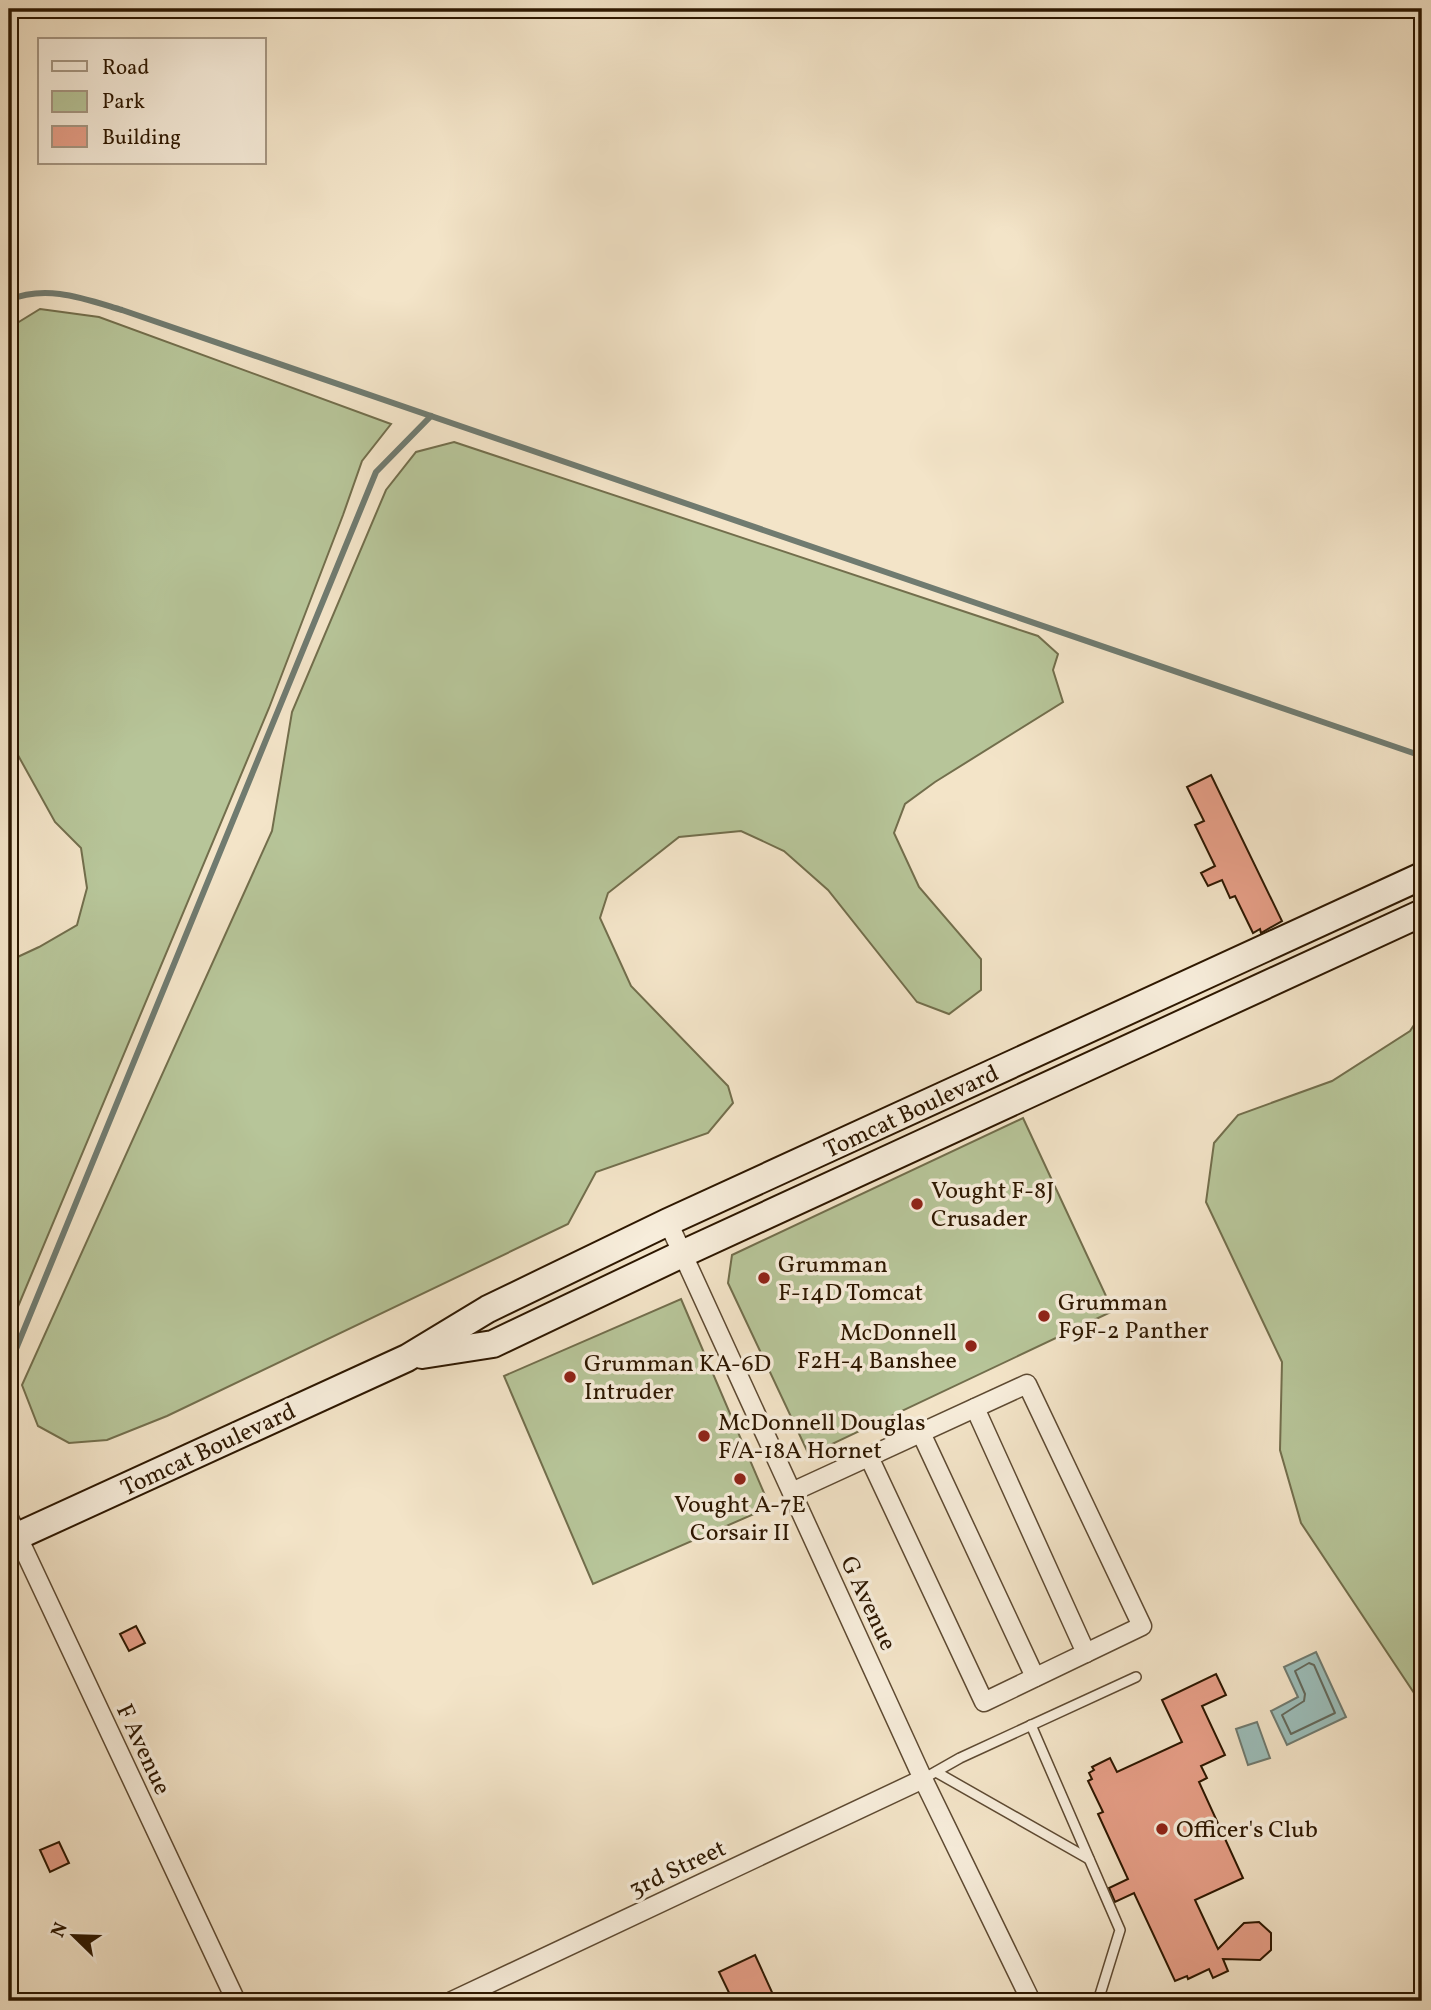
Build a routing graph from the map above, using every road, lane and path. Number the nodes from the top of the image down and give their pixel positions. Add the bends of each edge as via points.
1 (1422, 876) edge
2 (1422, 913) edge
3 (668, 1222) junction
4 (682, 1254) junction
5 (407, 1358) junction
6 (975, 1408) junction
7 (921, 1433) junction
8 (869, 1457) junction
9 (792, 1492) junction
10 (11, 1531) edge
11 (1086, 1653) junction
12 (1035, 1677) junction
13 (1136, 1677) dead end
14 (1031, 1725) junction
15 (930, 1775) junction
16 (1089, 1859) junction
17 (236, 2001) edge
18 (452, 2001) edge
19 (1031, 2001) edge
20 (1098, 2001) edge

1 - 3 main road, Tomcat Boulevard
2 - 4 main road, Tomcat Boulevard
3 - 4 street, G Avenue
3 - 5 main road, Tomcat Boulevard via 488,1309
4 - 5 main road, Tomcat Boulevard via 493,1344
4 - 9 street, G Avenue
5 - 10 main road, Tomcat Boulevard
6 - 7 street
6 - 11 street
6 - 11 street via 1027,1384 1142,1626
7 - 8 street
7 - 12 street
8 - 9 street
8 - 12 street via 984,1702
9 - 15 street, G Avenue
10 - 17 street, F Avenue
11 - 12 street
13 - 14 lane
14 - 15 lane
14 - 16 lane
15 - 16 lane
15 - 18 street, 3rd Street
15 - 19 street, G Avenue
16 - 20 lane via 1120,1930

